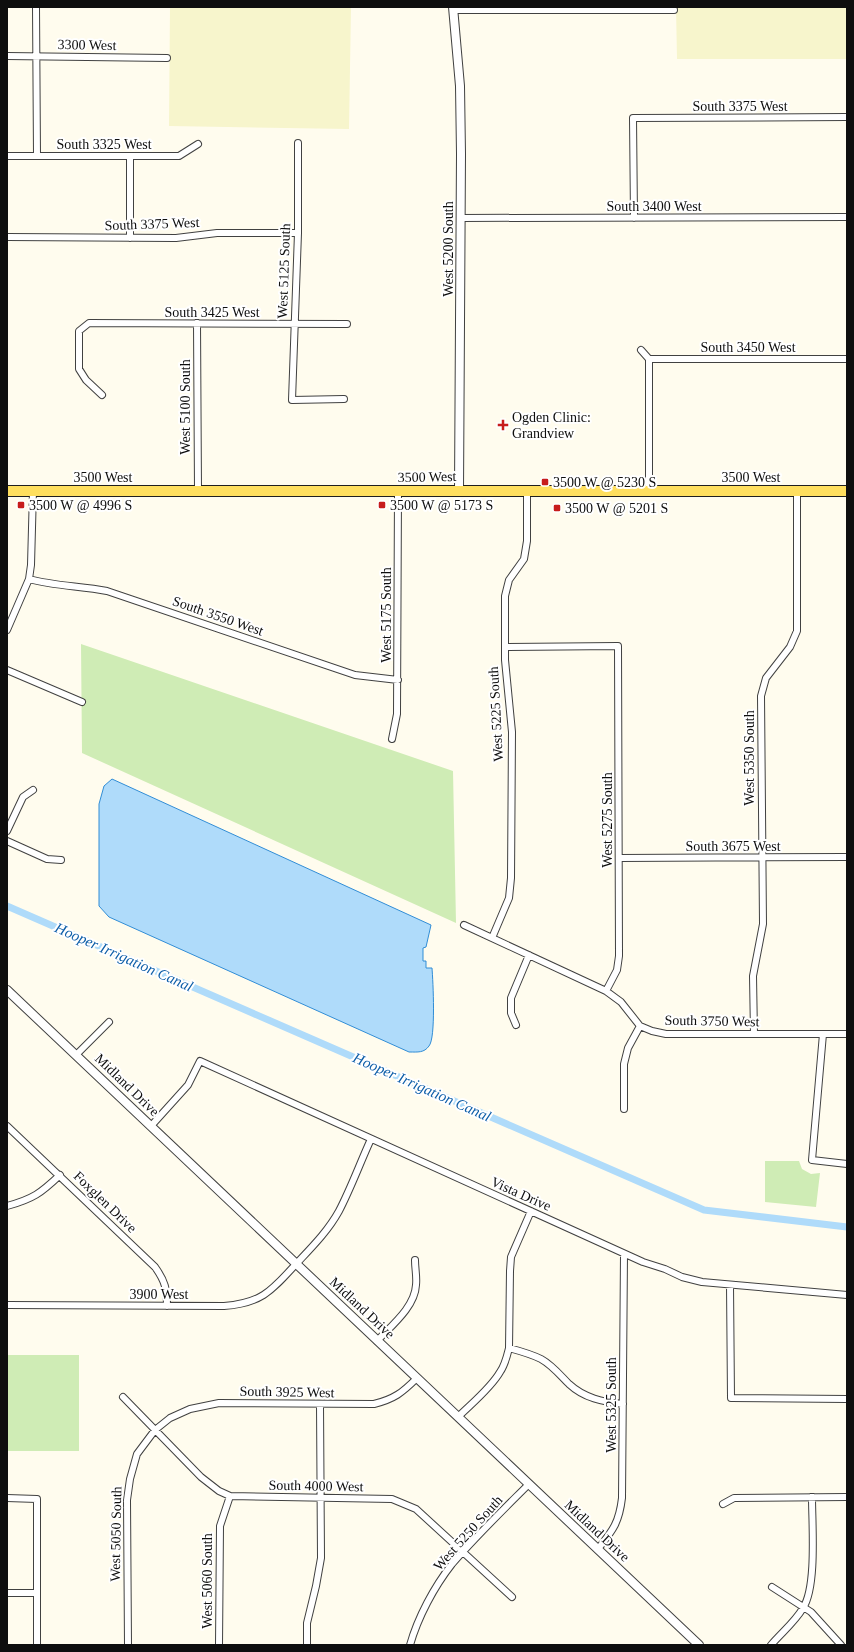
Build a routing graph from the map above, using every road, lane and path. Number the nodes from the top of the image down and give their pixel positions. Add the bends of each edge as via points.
1 (36, 7) edge
2 (453, 9) edge
3 (674, 10) dead end
4 (7, 56) edge
5 (36, 56) junction
6 (167, 58) dead end
7 (847, 117) edge
8 (298, 143) dead end
9 (198, 144) dead end
10 (7, 156) edge
11 (37, 156) junction
12 (130, 156) junction
13 (847, 217) edge
14 (461, 218) junction
15 (634, 218) junction
16 (298, 233) junction
17 (7, 237) edge
18 (130, 238) junction
19 (197, 324) junction
20 (294, 324) junction
21 (347, 324) dead end
22 (641, 350) dead end
23 (649, 359) junction
24 (847, 359) edge
25 (102, 395) dead end
26 (344, 399) dead end
27 (459, 490) junction
28 (7, 491) edge
29 (33, 491) junction
30 (198, 491) junction
31 (398, 491) junction
32 (527, 491) junction
33 (797, 491) junction
34 (847, 491) edge
35 (649, 492) junction
36 (29, 579) junction
37 (7, 630) edge
38 (506, 647) junction
39 (7, 670) edge
40 (398, 680) junction
41 (82, 702) dead end
42 (392, 739) dead end
43 (34, 790) dead end
44 (7, 831) edge
45 (7, 841) edge
46 (762, 857) junction
47 (847, 857) edge
48 (619, 858) junction
49 (60, 860) dead end
50 (464, 925) dead end
51 (492, 938) junction
52 (529, 955) junction
53 (7, 990) edge
54 (606, 991) junction
55 (109, 1022) dead end
56 (516, 1025) dead end
57 (640, 1026) junction
58 (754, 1034) junction
59 (823, 1034) junction
60 (847, 1034) edge
61 (76, 1055) junction
62 (624, 1109) dead end
63 (7, 1126) edge
64 (151, 1126) junction
65 (371, 1139) junction
66 (847, 1164) edge
67 (60, 1175) junction
68 (7, 1206) edge
69 (531, 1211) junction
70 (624, 1254) junction
71 (415, 1260) dead end
72 (296, 1264) junction
73 (730, 1285) junction
74 (847, 1295) edge
75 (7, 1305) edge
76 (167, 1306) junction
77 (377, 1341) junction
78 (509, 1348) junction
79 (417, 1378) junction
80 (123, 1397) dead end
81 (847, 1399) edge
82 (320, 1404) junction
83 (623, 1404) junction
84 (458, 1417) junction
85 (155, 1430) junction
86 (529, 1484) junction
87 (230, 1496) junction
88 (847, 1497) edge
89 (7, 1498) edge
90 (321, 1498) junction
91 (812, 1498) junction
92 (723, 1504) dead end
93 (598, 1549) junction
94 (463, 1552) junction
95 (772, 1587) dead end
96 (7, 1593) edge
97 (37, 1593) junction
98 (512, 1597) dead end
99 (804, 1607) junction
100 (37, 1645) edge
101 (128, 1645) edge
102 (219, 1645) edge
103 (307, 1645) edge
104 (410, 1645) edge
105 (699, 1645) edge
106 (770, 1645) edge
107 (842, 1645) edge

1 - 5 street
2 - 3 street
2 - 14 street, West 5200 South via 460,86
4 - 5 street, 3300 West
5 - 6 street, 3300 West
5 - 11 street
7 - 15 street, South 3375 West via 633,118
8 - 16 street, West 5125 South
9 - 12 street, South 3325 West via 179,156
10 - 11 street, South 3325 West
11 - 12 street, South 3325 West
12 - 18 street
13 - 15 street, South 3400 West
14 - 15 street, South 3400 West
14 - 27 street, West 5200 South
16 - 18 street, South 3375 West via 217,233 176,238
16 - 20 street, West 5125 South
17 - 18 street, South 3375 West
19 - 20 street, South 3425 West
19 - 25 street, South 3425 West via 89,323 78,330 79,369 86,380
19 - 30 street, West 5100 South
20 - 21 street, South 3425 West
20 - 26 street, West 5125 South via 292,400
22 - 23 street
23 - 24 street, South 3450 West
23 - 35 street
27 - 31 main road, 3500 West
27 - 32 main road, 3500 West
28 - 29 main road, 3500 West
29 - 30 main road, 3500 West
29 - 36 street
30 - 31 main road, 3500 West
31 - 40 street, West 5175 South
32 - 35 main road, 3500 West
32 - 38 street, West 5225 South via 527,541 524,559 509,580 505,596
33 - 34 main road, 3500 West
33 - 35 main road, 3500 West
33 - 46 street, West 5350 South via 797,631 790,647 766,678 761,696
36 - 37 street
36 - 40 street, South 3550 West via 107,591 355,675
38 - 48 street, West 5275 South via 618,646
38 - 51 street, West 5225 South via 512,732 511,878 509,898
39 - 41 street
40 - 42 street, West 5175 South via 398,714
43 - 44 street via 22,797
45 - 49 street via 47,859
46 - 47 street, South 3675 West
46 - 48 street, South 3675 West
46 - 58 street, West 5350 South via 763,924 753,976
48 - 54 street, West 5275 South via 619,956 617,970
50 - 51 street
51 - 52 street
52 - 54 street
52 - 56 street via 511,998 511,1013
53 - 61 street, Midland Drive
54 - 57 street via 621,1002
55 - 61 street
57 - 58 street, South 3750 West via 652,1032 666,1034
57 - 62 street via 628,1048 624,1064
58 - 59 street, South 3750 West
59 - 60 street, South 3750 West
59 - 66 street via 812,1160
61 - 64 street, Midland Drive
63 - 67 street, Foxglen Drive
64 - 65 street, Vista Drive via 188,1085 200,1062
64 - 72 street, Midland Drive
65 - 69 street, Vista Drive
65 - 72 street, 3900 West via 338,1212 321,1237
67 - 68 street via 41,1193 26,1201
67 - 76 street, Foxglen Drive via 155,1267 165,1284
69 - 70 street, Vista Drive
69 - 78 street via 511,1257
70 - 73 street, Vista Drive via 682,1277
70 - 83 street, West 5325 South
71 - 77 street via 416,1286 412,1300
72 - 76 street, 3900 West via 266,1295 242,1305
72 - 77 street, Midland Drive
73 - 74 street, Vista Drive
73 - 81 street via 731,1398
75 - 76 street, 3900 West
77 - 79 street, Midland Drive
78 - 83 street via 542,1360 569,1384 595,1400
78 - 84 street via 500,1372
79 - 82 street, South 3925 West via 389,1401 374,1404
79 - 84 street, Midland Drive
80 - 85 street, South 4000 West
82 - 85 street, South 3925 West via 219,1403 190,1409 170,1418
82 - 90 street
83 - 93 street, West 5325 South via 620,1515 613,1530
84 - 86 street, Midland Drive
85 - 87 street, South 4000 West via 201,1477
85 - 101 street, West 5050 South via 137,1454 127,1500
86 - 93 street, Midland Drive
86 - 94 street, West 5250 South
87 - 90 street, South 4000 West
87 - 102 street, West 5060 South via 220,1526
88 - 91 street
89 - 97 street via 37,1499
90 - 94 street, South 4000 West via 392,1499 416,1509
90 - 103 street via 321,1558 307,1623
91 - 92 street via 734,1498
91 - 99 street via 812,1579
93 - 105 street, Midland Drive
94 - 98 street, South 4000 West
94 - 104 street, West 5250 South via 432,1594
95 - 99 street
96 - 97 street
97 - 100 street
99 - 106 street
99 - 107 street

